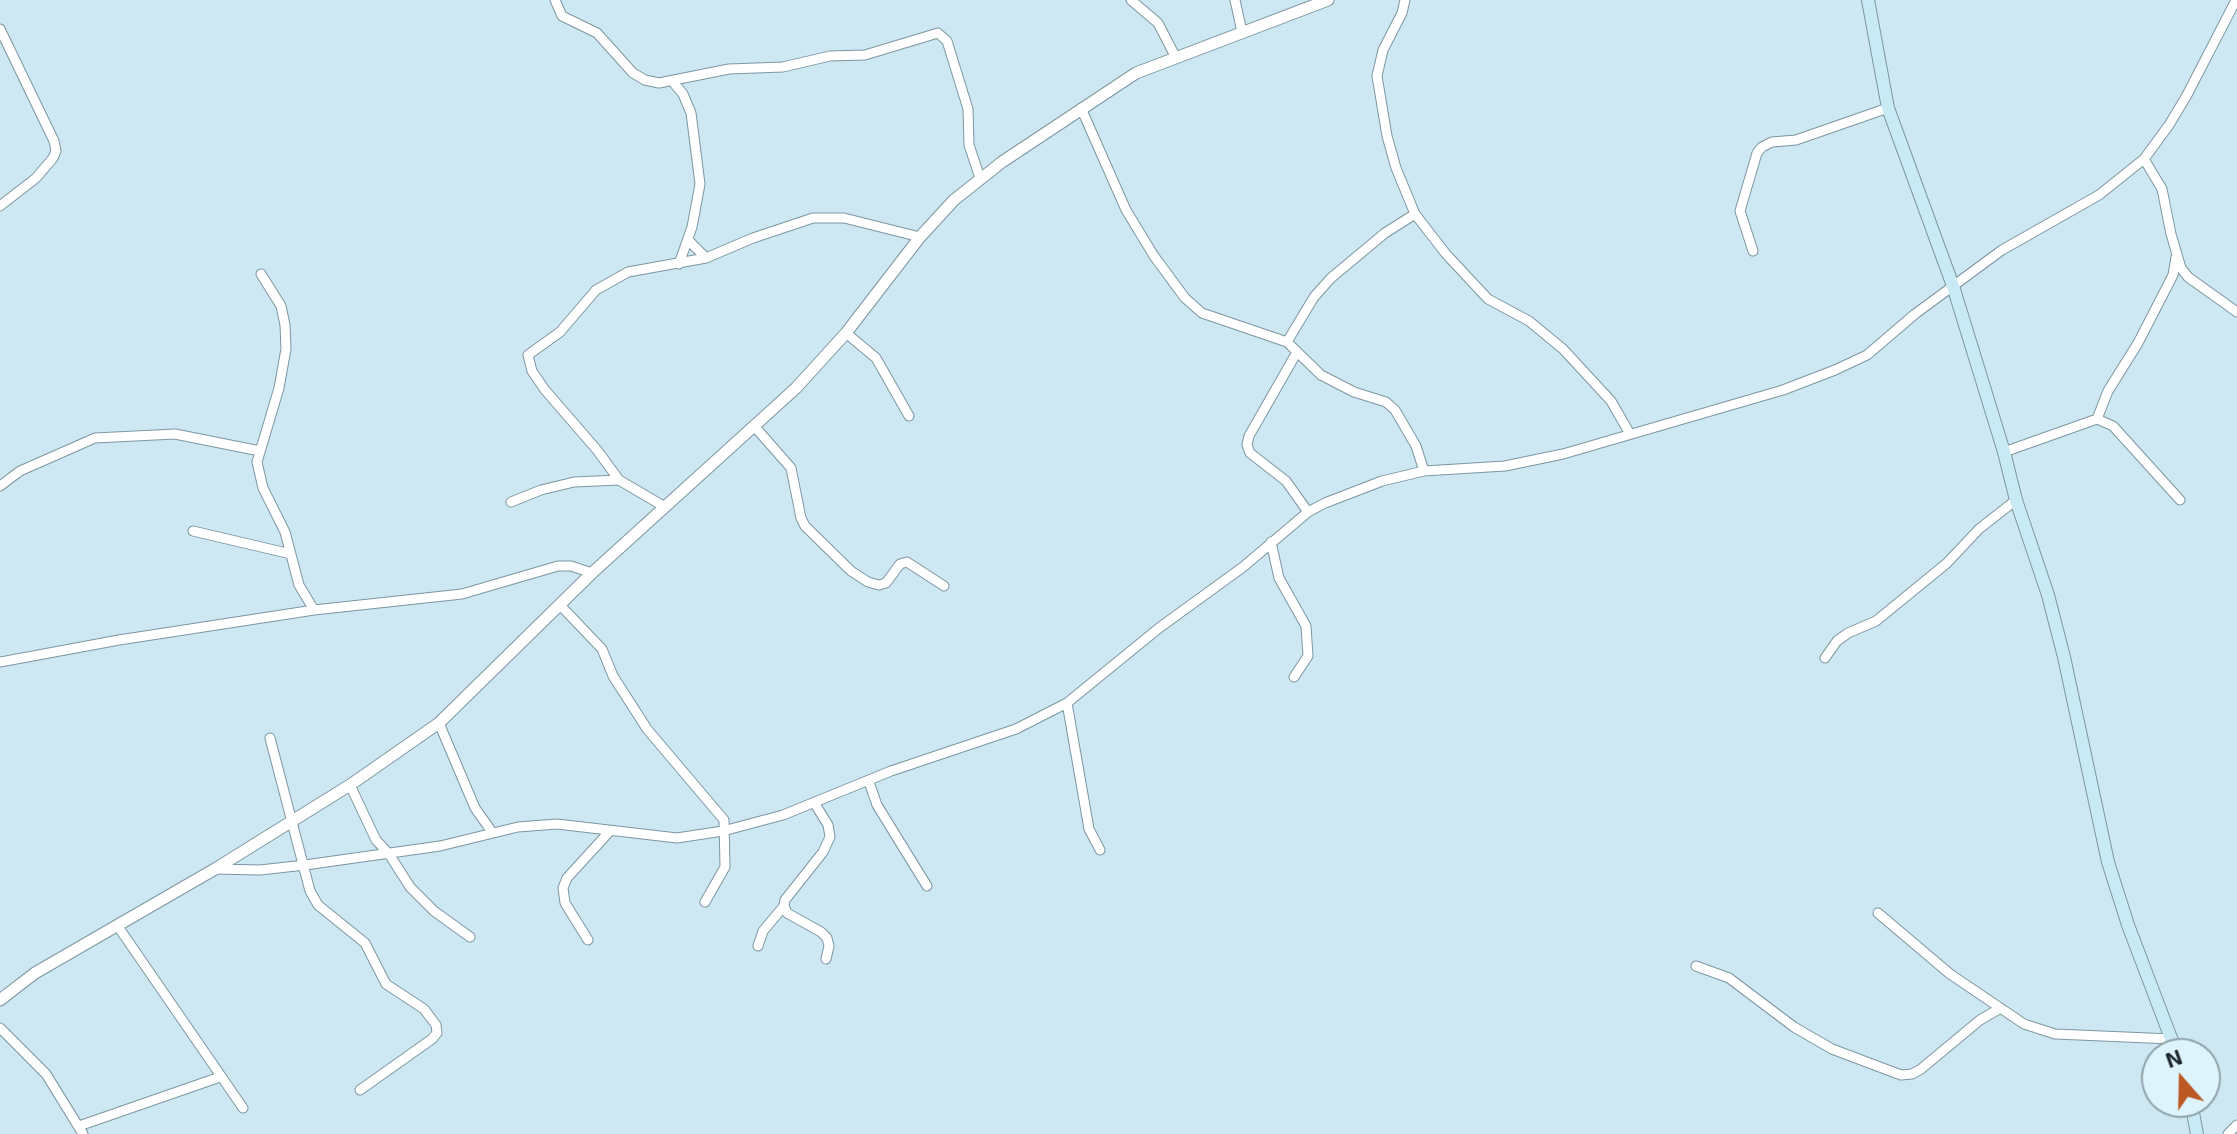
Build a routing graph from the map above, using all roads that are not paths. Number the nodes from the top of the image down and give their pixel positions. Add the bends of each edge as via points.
1 (555, 0) edge
2 (1131, 0) edge
3 (1235, 0) edge
4 (1328, 0) edge
5 (1405, 0) edge
6 (1868, 0) edge
7 (2236, 0) edge
8 (0, 29) edge
9 (1242, 32) junction
10 (1175, 56) junction
11 (690, 77) junction
12 (673, 82) junction
13 (683, 94) junction
14 (1081, 108) junction
15 (1888, 108) junction
16 (2144, 159) junction
17 (980, 178) junction
18 (0, 206) edge
19 (1415, 214) junction
20 (920, 237) junction
21 (688, 240) junction
22 (1753, 251) dead end
23 (2176, 255) junction
24 (706, 258) junction
25 (679, 264) junction
26 (261, 274) dead end
27 (1953, 286) junction
28 (2237, 312) edge
29 (846, 333) junction
30 (1287, 342) junction
31 (1297, 352) junction
32 (909, 416) dead end
33 (2097, 419) junction
34 (755, 427) junction
35 (1630, 434) junction
36 (260, 451) junction
37 (2004, 452) junction
38 (1424, 471) junction
39 (619, 480) junction
40 (0, 486) edge
41 (2016, 500) junction
42 (2180, 500) dead end
43 (511, 502) dead end
44 (665, 507) junction
45 (1308, 512) junction
46 (193, 531) dead end
47 (1271, 542) junction
48 (291, 554) junction
49 (592, 573) junction
50 (944, 586) dead end
51 (560, 605) junction
52 (314, 610) junction
53 (1825, 658) dead end
54 (0, 662) edge
55 (1294, 677) dead end
56 (1067, 703) junction
57 (439, 723) junction
58 (270, 738) dead end
59 (869, 782) junction
60 (350, 785) junction
61 (815, 804) junction
62 (293, 819) junction
63 (610, 831) junction
64 (723, 831) junction
65 (492, 832) junction
66 (1100, 850) dead end
67 (389, 854) junction
68 (305, 865) junction
69 (215, 869) junction
70 (927, 886) dead end
71 (705, 902) dead end
72 (784, 906) junction
73 (1878, 913) dead end
74 (117, 925) junction
75 (470, 937) dead end
76 (588, 940) dead end
77 (758, 946) dead end
78 (826, 959) dead end
79 (1696, 966) dead end
80 (0, 1000) edge
81 (1999, 1009) junction
82 (0, 1028) edge
83 (2149, 1038) edge
84 (2172, 1038) edge
85 (220, 1077) junction
86 (360, 1090) dead end
87 (243, 1108) dead end
88 (2237, 1125) edge
89 (81, 1130) edge
90 (2228, 1134) edge

1 - 12 street via 562,16 597,33 633,73 645,80
2 - 10 street via 1158,23
3 - 9 street
4 - 9 street
5 - 19 street via 1377,76 1387,136
6 - 15 main road
7 - 16 street via 2187,95
8 - 18 street via 56,151 36,178
9 - 10 street
10 - 14 street via 1136,73
11 - 12 street
11 - 13 street
11 - 17 street via 865,55 938,33 947,41 968,109 969,145
12 - 13 street
13 - 21 street via 691,113 700,184
14 - 17 street
14 - 30 street via 1126,210 1185,298 1202,313
15 - 22 street via 1762,147 1740,211
15 - 27 main road
16 - 23 street via 2162,189
16 - 27 street via 2099,195 2002,250
17 - 20 street
19 - 30 street via 1331,278
19 - 35 street via 1488,299 1529,321 1563,349 1611,401
20 - 24 street via 844,218 813,218
20 - 29 street
21 - 24 street
21 - 25 street
23 - 28 street via 2188,277
23 - 33 street via 2173,275
24 - 25 street
25 - 39 street via 612,279 586,299 560,332 528,355 545,390
26 - 36 street via 281,306 286,349
27 - 35 street via 1867,355 1835,370
27 - 37 main road
29 - 32 street via 876,358
29 - 34 street
30 - 31 street
31 - 38 street via 1321,375 1395,410
31 - 45 street via 1247,445 1286,481
33 - 37 street
33 - 42 street via 2113,426
34 - 44 street
34 - 50 street via 791,468 805,526 851,571 879,585 907,562
35 - 38 street via 1505,466
36 - 40 street via 175,434 95,438 20,471
36 - 48 street via 260,479
37 - 41 main road
38 - 45 street via 1382,481
39 - 43 street via 574,482
39 - 44 street
41 - 53 street via 1886,613 1837,641
41 - 84 main road via 2064,657 2108,862
44 - 49 street
45 - 47 street
46 - 48 street
47 - 55 street via 1279,578 1306,626 1308,656
47 - 56 street
48 - 52 street via 299,585
49 - 51 street
49 - 52 street via 558,566 462,594
51 - 57 street
51 - 64 street via 602,649 647,729 724,820
52 - 54 street
56 - 59 street via 1016,729
56 - 66 street via 1089,829
57 - 60 street
57 - 65 street via 475,808
58 - 62 street
59 - 61 street
59 - 70 street via 877,805
60 - 62 street
60 - 67 street via 376,840
61 - 64 street
61 - 72 street via 830,837
62 - 68 street
62 - 69 street
63 - 64 street via 677,838
63 - 65 street via 557,824
63 - 76 street via 563,888 565,903
64 - 71 street via 725,867
65 - 67 street
67 - 68 street
67 - 75 street via 410,887
68 - 69 street
68 - 86 street via 318,905 365,943 386,984 424,1009 436,1025 432,1039
69 - 74 street
72 - 77 street
72 - 78 street via 827,938
73 - 81 street
74 - 80 street
74 - 85 street
79 - 81 street via 1729,978 1832,1049 1901,1075 1921,1069
81 - 83 street via 2055,1034
82 - 89 street via 46,1074
85 - 87 street
85 - 89 street
88 - 90 street

